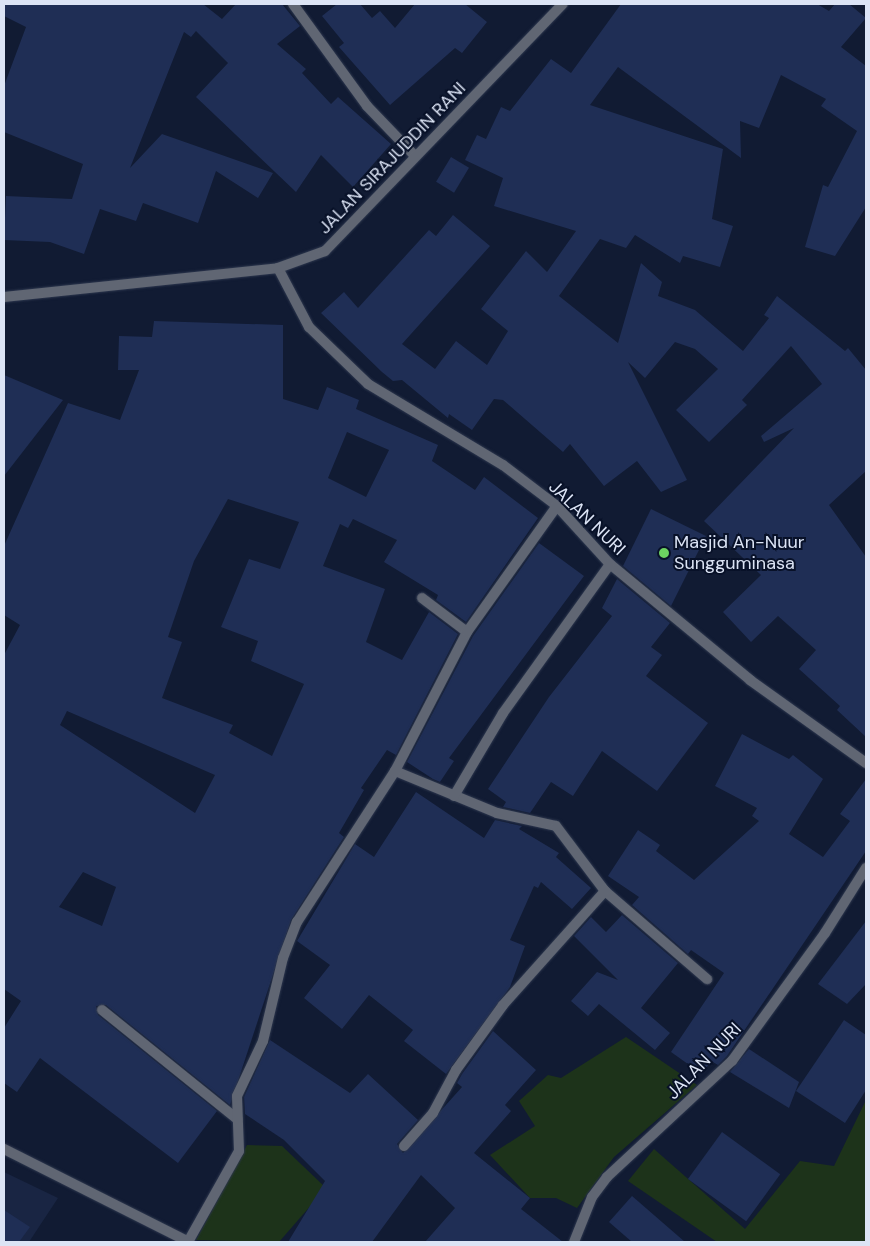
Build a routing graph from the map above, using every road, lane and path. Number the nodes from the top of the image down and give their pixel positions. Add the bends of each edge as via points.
1 (293, 4) edge
2 (563, 4) edge
3 (415, 156) junction
4 (278, 268) junction
5 (4, 297) edge
6 (557, 506) junction
7 (610, 564) junction
8 (422, 598) dead end
9 (467, 632) junction
10 (866, 763) edge
11 (395, 771) junction
12 (454, 796) junction
13 (866, 868) edge
14 (605, 891) junction
15 (707, 979) dead end
16 (102, 1010) dead end
17 (237, 1119) junction
18 (404, 1146) dead end
19 (4, 1149) edge
20 (189, 1242) edge
21 (574, 1242) edge

1 - 3 street via 367,106
2 - 3 street, JALAN SIRAJUDDIN RANI
3 - 4 street, JALAN SIRAJUDDIN RANI via 325,251
4 - 5 street, JALAN SIRAJUDDIN RANI
4 - 6 street, JALAN NURI via 309,327 368,384 478,448
6 - 7 street, JALAN NURI
6 - 9 street
7 - 10 street, JALAN NURI via 750,680
7 - 12 street via 503,713
8 - 9 street
9 - 11 street
11 - 12 street
11 - 17 street via 289,940 264,1041 236,1096
12 - 14 street via 497,813 556,826
13 - 21 street, JALAN NURI via 825,933 732,1061 607,1177 592,1197
14 - 15 street
14 - 18 street via 503,1005 456,1070 433,1113
16 - 17 street
17 - 20 street via 239,1151
19 - 20 street

